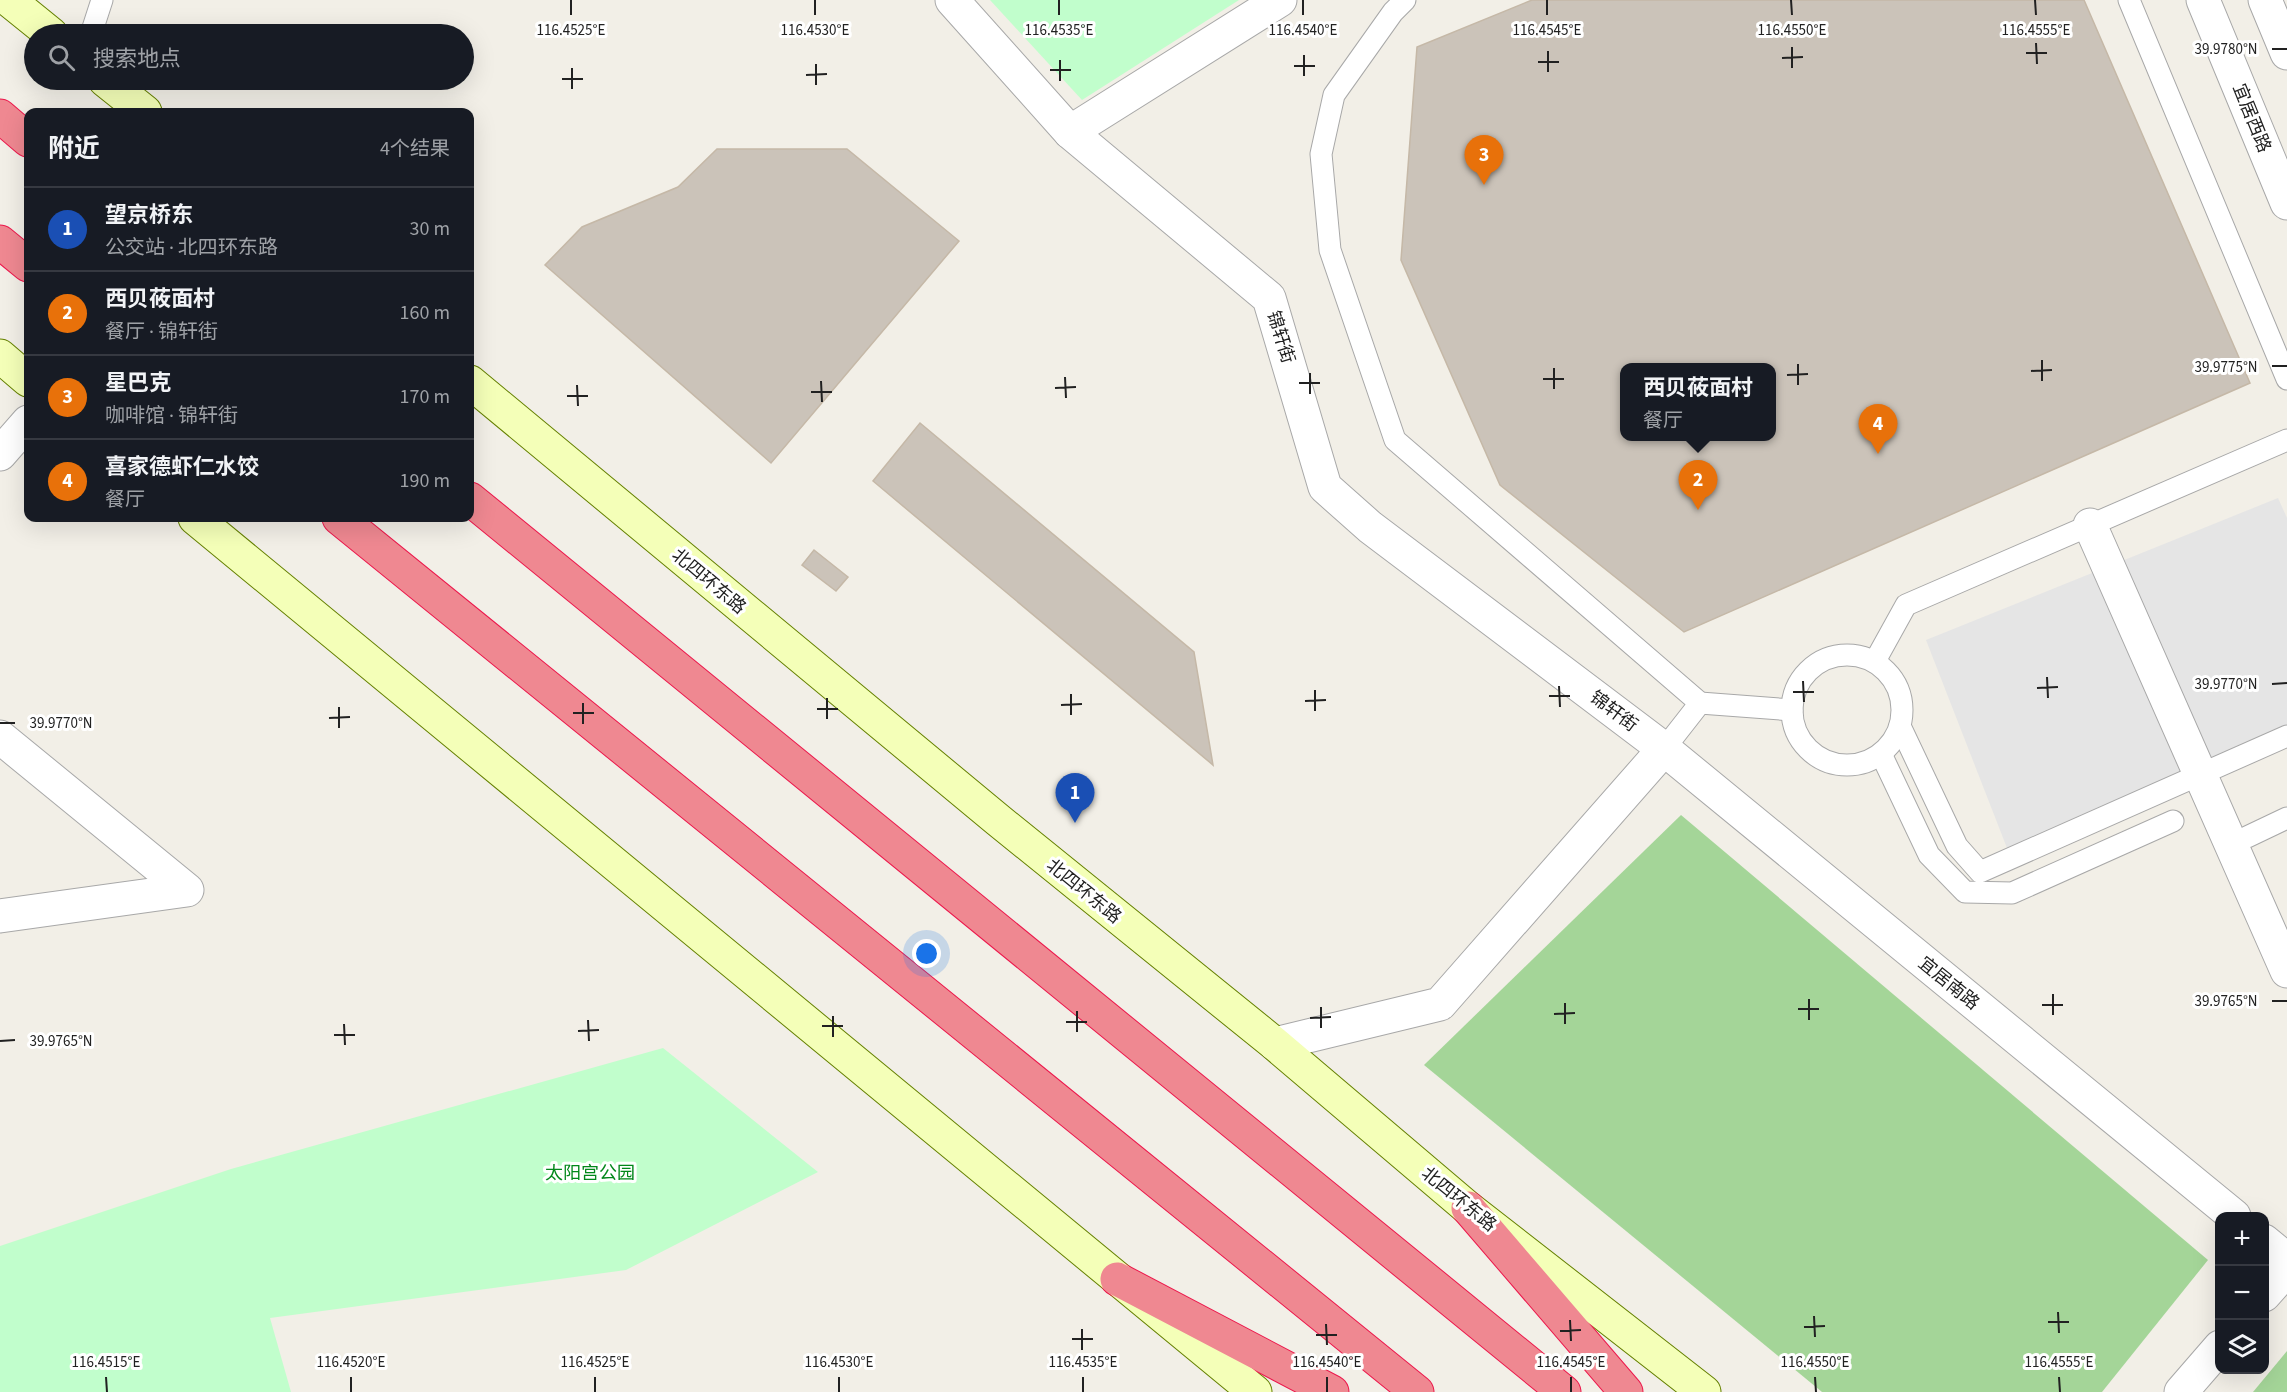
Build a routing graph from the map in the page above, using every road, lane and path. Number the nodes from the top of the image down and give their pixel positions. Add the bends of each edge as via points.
1 (9, 0) edge
2 (102, 0) edge
3 (952, 0) edge
4 (1280, 0) edge
5 (1405, 0) edge
6 (2128, 0) edge
7 (2203, 0) edge
8 (2265, 0) edge
9 (39, 24) edge
10 (94, 24) edge
11 (2287, 53) edge
12 (118, 90) edge
13 (140, 108) edge
14 (0, 116) edge
15 (1070, 132) junction
16 (24, 137) edge
17 (2287, 203) edge
18 (0, 242) edge
19 (24, 262) edge
20 (0, 357) edge
21 (24, 377) edge
22 (2287, 379) edge
23 (474, 385) edge
24 (24, 427) edge
25 (2287, 440) edge
26 (0, 454) edge
27 (474, 502) edge
28 (200, 522) edge
29 (344, 522) edge
30 (2090, 525) junction
31 (1875, 662) junction
32 (1700, 703) junction
33 (1792, 711) junction
34 (1900, 726) junction
35 (2287, 736) edge
36 (0, 737) edge
37 (1664, 749) junction
38 (1881, 754) junction
39 (2200, 774) junction
40 (2287, 818) edge
41 (2173, 821) dead end
42 (2247, 837) dead end
43 (0, 916) edge
44 (2287, 971) edge
45 (1275, 1044) junction
46 (1468, 1208) junction
47 (2229, 1212) edge
48 (2269, 1244) edge
49 (2287, 1260) edge
50 (2287, 1269) edge
51 (1117, 1279) junction
52 (2269, 1290) edge
53 (2215, 1353) edge
54 (1254, 1392) edge
55 (1332, 1392) edge
56 (1417, 1392) edge
57 (1564, 1392) edge
58 (1626, 1392) edge
59 (1704, 1392) edge
60 (2181, 1392) edge

1 - 9 street
2 - 10 lane
3 - 15 street, 锦轩街
4 - 15 street
5 - 32 lane via 1334,95 1321,154 1330,250 1395,440
6 - 22 lane
7 - 17 street, 宜居西路
8 - 11 street
12 - 13 street
14 - 16 highway
15 - 37 street, 锦轩街 via 1269,298 1325,487 1370,527
18 - 19 highway
20 - 21 street
23 - 45 street, 北四环东路
24 - 26 street
25 - 30 lane
27 - 57 highway
28 - 51 street
29 - 56 highway
30 - 31 lane via 1906,605
30 - 39 street
31 - 33 lane via 1856,656 1837,656 1820,662 1804,675 1795,691
31 - 34 lane via 1890,674 1899,690 1903,709
32 - 33 lane
32 - 37 lane
33 - 38 lane via 1803,743 1830,762 1856,763
34 - 38 lane via 1893,742
34 - 39 lane via 1958,846 1980,872
35 - 39 lane
36 - 43 street via 187,890
37 - 45 street via 1440,1004
37 - 47 street, 宜居南路
38 - 41 lane via 1929,855 1965,892 2012,893
39 - 44 street
40 - 42 lane
45 - 46 street, 北四环东路
46 - 58 highway
46 - 59 street, 北四环东路
48 - 49 street
50 - 52 street
51 - 54 street
51 - 55 highway
53 - 60 street

